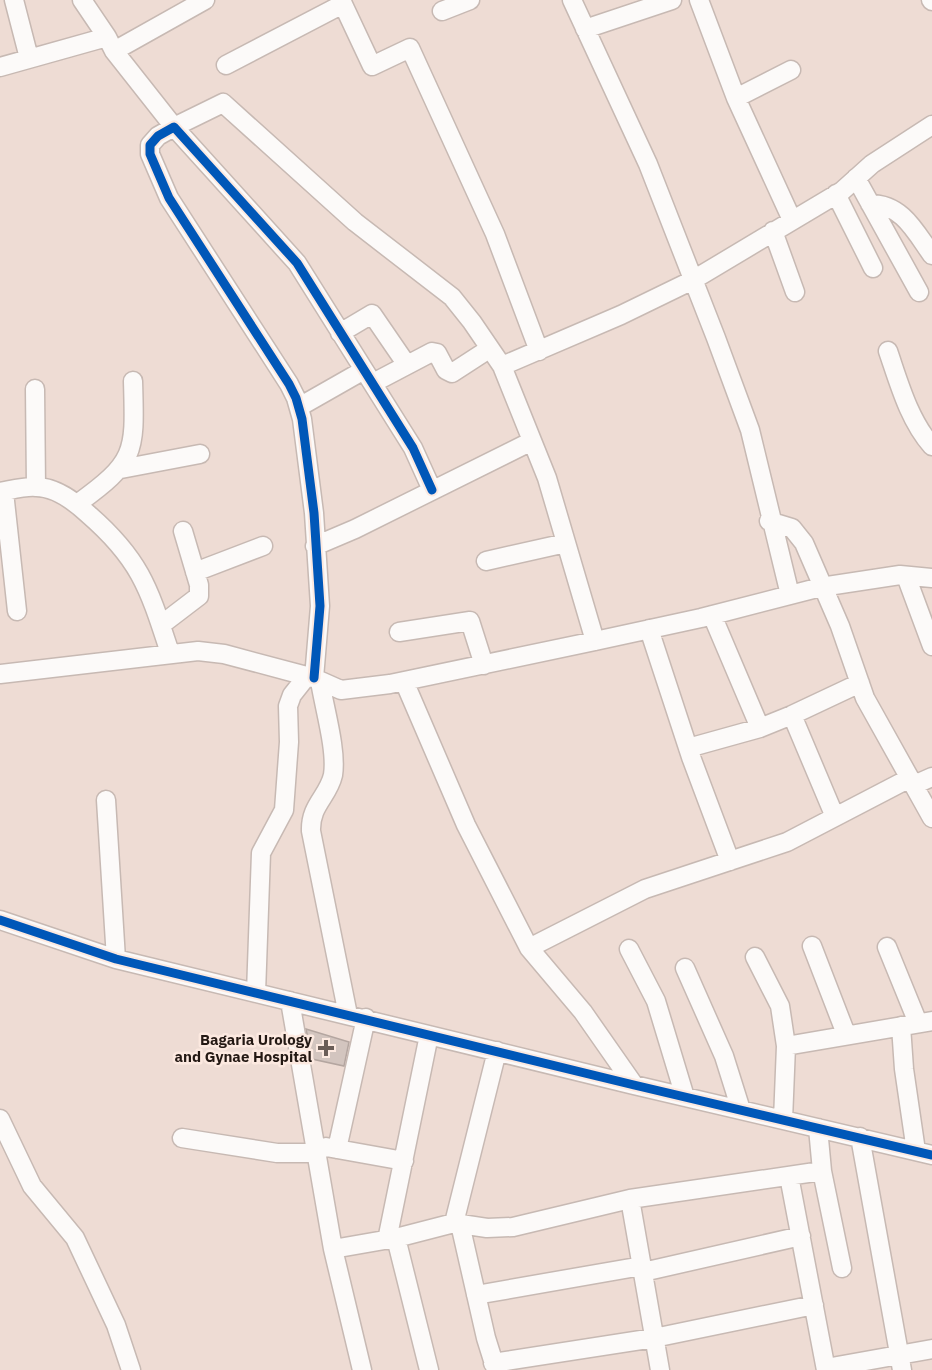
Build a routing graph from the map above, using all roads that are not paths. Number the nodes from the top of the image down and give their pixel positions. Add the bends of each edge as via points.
1 (14, 0) edge
2 (82, 0) edge
3 (205, 0) edge
4 (470, 0) edge
5 (572, 0) edge
6 (672, 0) edge
7 (699, 0) edge
8 (342, 2) edge
9 (442, 11) dead end
10 (585, 29) junction
11 (110, 44) junction
12 (29, 58) junction
13 (226, 65) dead end
14 (0, 67) edge
15 (791, 70) dead end
16 (736, 98) junction
17 (932, 125) edge
18 (174, 127) junction
19 (856, 178) junction
20 (836, 194) junction
21 (870, 204) junction
22 (792, 220) junction
23 (773, 231) junction
24 (932, 255) edge
25 (873, 268) dead end
26 (693, 280) junction
27 (795, 292) dead end
28 (919, 292) dead end
29 (340, 333) junction
30 (489, 349) junction
31 (539, 351) junction
32 (888, 351) dead end
33 (407, 365) junction
34 (502, 366) junction
35 (369, 376) junction
36 (133, 381) dead end
37 (35, 389) dead end
38 (299, 407) junction
39 (532, 441) junction
40 (932, 446) edge
41 (200, 454) dead end
42 (121, 469) junction
43 (36, 487) junction
44 (432, 490) junction
45 (2, 492) edge
46 (77, 504) junction
47 (770, 521) junction
48 (183, 531) dead end
49 (566, 543) junction
50 (263, 546) dead end
51 (315, 546) junction
52 (486, 561) dead end
53 (195, 572) junction
54 (906, 576) junction
55 (932, 578) edge
56 (821, 587) junction
57 (790, 595) junction
58 (17, 611) dead end
59 (712, 615) junction
60 (161, 625) junction
61 (649, 629) junction
62 (399, 632) dead end
63 (595, 641) junction
64 (932, 646) edge
65 (170, 653) junction
66 (484, 664) junction
67 (0, 674) edge
68 (314, 678) junction
69 (404, 681) junction
70 (860, 683) junction
71 (792, 715) junction
72 (760, 728) junction
73 (688, 748) junction
74 (932, 777) edge
75 (912, 782) junction
76 (106, 800) dead end
77 (835, 817) junction
78 (932, 818) edge
79 (730, 861) junction
80 (0, 920) edge
81 (812, 946) dead end
82 (887, 947) dead end
83 (529, 948) junction
84 (628, 950) dead end
85 (755, 957) dead end
86 (116, 959) junction
87 (685, 968) dead end
88 (256, 993) junction
89 (290, 1001) junction
90 (357, 1017) junction
91 (917, 1023) edge
92 (846, 1034) junction
93 (429, 1035) junction
94 (786, 1046) junction
95 (497, 1051) junction
96 (634, 1085) junction
97 (685, 1097) junction
98 (741, 1110) junction
99 (0, 1119) edge
100 (783, 1120) junction
101 (818, 1128) junction
102 (860, 1137) junction
103 (182, 1138) dead end
104 (316, 1149) junction
105 (337, 1149) junction
106 (924, 1153) edge
107 (404, 1161) junction
108 (822, 1171) junction
109 (789, 1176) junction
110 (630, 1199) junction
111 (457, 1224) junction
112 (801, 1236) junction
113 (391, 1239) junction
114 (333, 1249) junction
115 (842, 1268) dead end
116 (643, 1269) junction
117 (476, 1295) junction
118 (814, 1305) junction
119 (654, 1338) junction
120 (932, 1349) edge
121 (901, 1363) edge
122 (495, 1366) edge
123 (826, 1369) edge
124 (131, 1370) edge
125 (362, 1370) edge
126 (429, 1370) edge
127 (660, 1370) edge

1 - 12 street
2 - 11 street
3 - 11 street
4 - 9 street
5 - 10 street
6 - 10 street
7 - 16 street
8 - 13 street
8 - 31 street via 372,66 410,48 495,234
10 - 26 street via 648,164
11 - 12 street
11 - 18 street
12 - 14 street
15 - 16 street
16 - 22 street
17 - 19 street
18 - 29 street via 297,263
18 - 30 street via 223,103 355,222 452,297
18 - 38 street via 150,146 169,198 289,384
19 - 20 street
19 - 21 street
20 - 22 street
20 - 25 street
21 - 24 street via 898,211
21 - 28 street
22 - 23 street
23 - 26 street
23 - 27 street
26 - 31 street
26 - 47 street via 750,430
29 - 33 street via 372,314
29 - 35 street
30 - 33 street via 452,373 435,352
30 - 34 street
31 - 34 street
32 - 40 street via 906,402
33 - 35 street
34 - 39 street
35 - 38 street
35 - 44 street via 413,448
36 - 42 street via 133,434
37 - 43 street
38 - 51 street
39 - 44 street
39 - 49 street
41 - 42 street
42 - 46 street
43 - 45 street
43 - 46 street via 51,489
44 - 51 street
45 - 58 street
46 - 60 street via 113,535 136,564
47 - 56 street via 782,523 799,534
47 - 57 street
48 - 53 street
49 - 52 street
49 - 63 street
50 - 53 street
51 - 68 street via 320,606
53 - 60 street via 197,598
54 - 55 street
54 - 56 street
54 - 64 street
56 - 57 street
56 - 70 street
57 - 59 street
59 - 61 street
59 - 72 street
60 - 65 street
61 - 63 street
61 - 73 street
62 - 66 street via 470,621
63 - 66 street
65 - 67 street
65 - 68 street via 224,654
66 - 69 street
68 - 69 street via 341,690
68 - 88 street via 292,695 288,706 284,810 261,853
68 - 90 street via 334,763 330,784 314,808 311,831
69 - 83 street via 466,825
70 - 71 street
70 - 75 street
71 - 72 street
71 - 77 street
72 - 73 street
73 - 79 street
74 - 75 street
75 - 77 street
75 - 78 street
76 - 86 street
77 - 79 street via 787,842
79 - 83 street via 645,889
80 - 86 street
81 - 92 street
82 - 91 street
83 - 96 street via 583,1012
84 - 97 street via 656,1001
85 - 94 street via 780,1006
86 - 88 street
87 - 98 street via 724,1056
88 - 89 street
89 - 90 street
89 - 104 street
90 - 93 street
90 - 105 street
91 - 92 street
91 - 106 street via 904,1070
92 - 94 street
93 - 95 street
93 - 107 street
94 - 100 street
95 - 96 street
95 - 111 street
96 - 97 street
97 - 98 street
98 - 100 street
99 - 124 street via 32,1186 75,1238 116,1325
100 - 101 street
101 - 102 street
101 - 108 street
102 - 106 street
102 - 121 street
103 - 104 street via 277,1153
104 - 105 street
104 - 114 street
105 - 107 street
107 - 113 street
108 - 109 street
108 - 115 street
109 - 110 street
109 - 112 street
110 - 111 street via 513,1227
110 - 116 street
111 - 113 street
111 - 117 street
112 - 116 street
112 - 118 street
113 - 114 street
113 - 126 street
114 - 125 street
116 - 117 street
116 - 119 street
117 - 122 street
118 - 119 street
118 - 123 street
119 - 122 street
119 - 127 street
120 - 121 street
121 - 123 street

